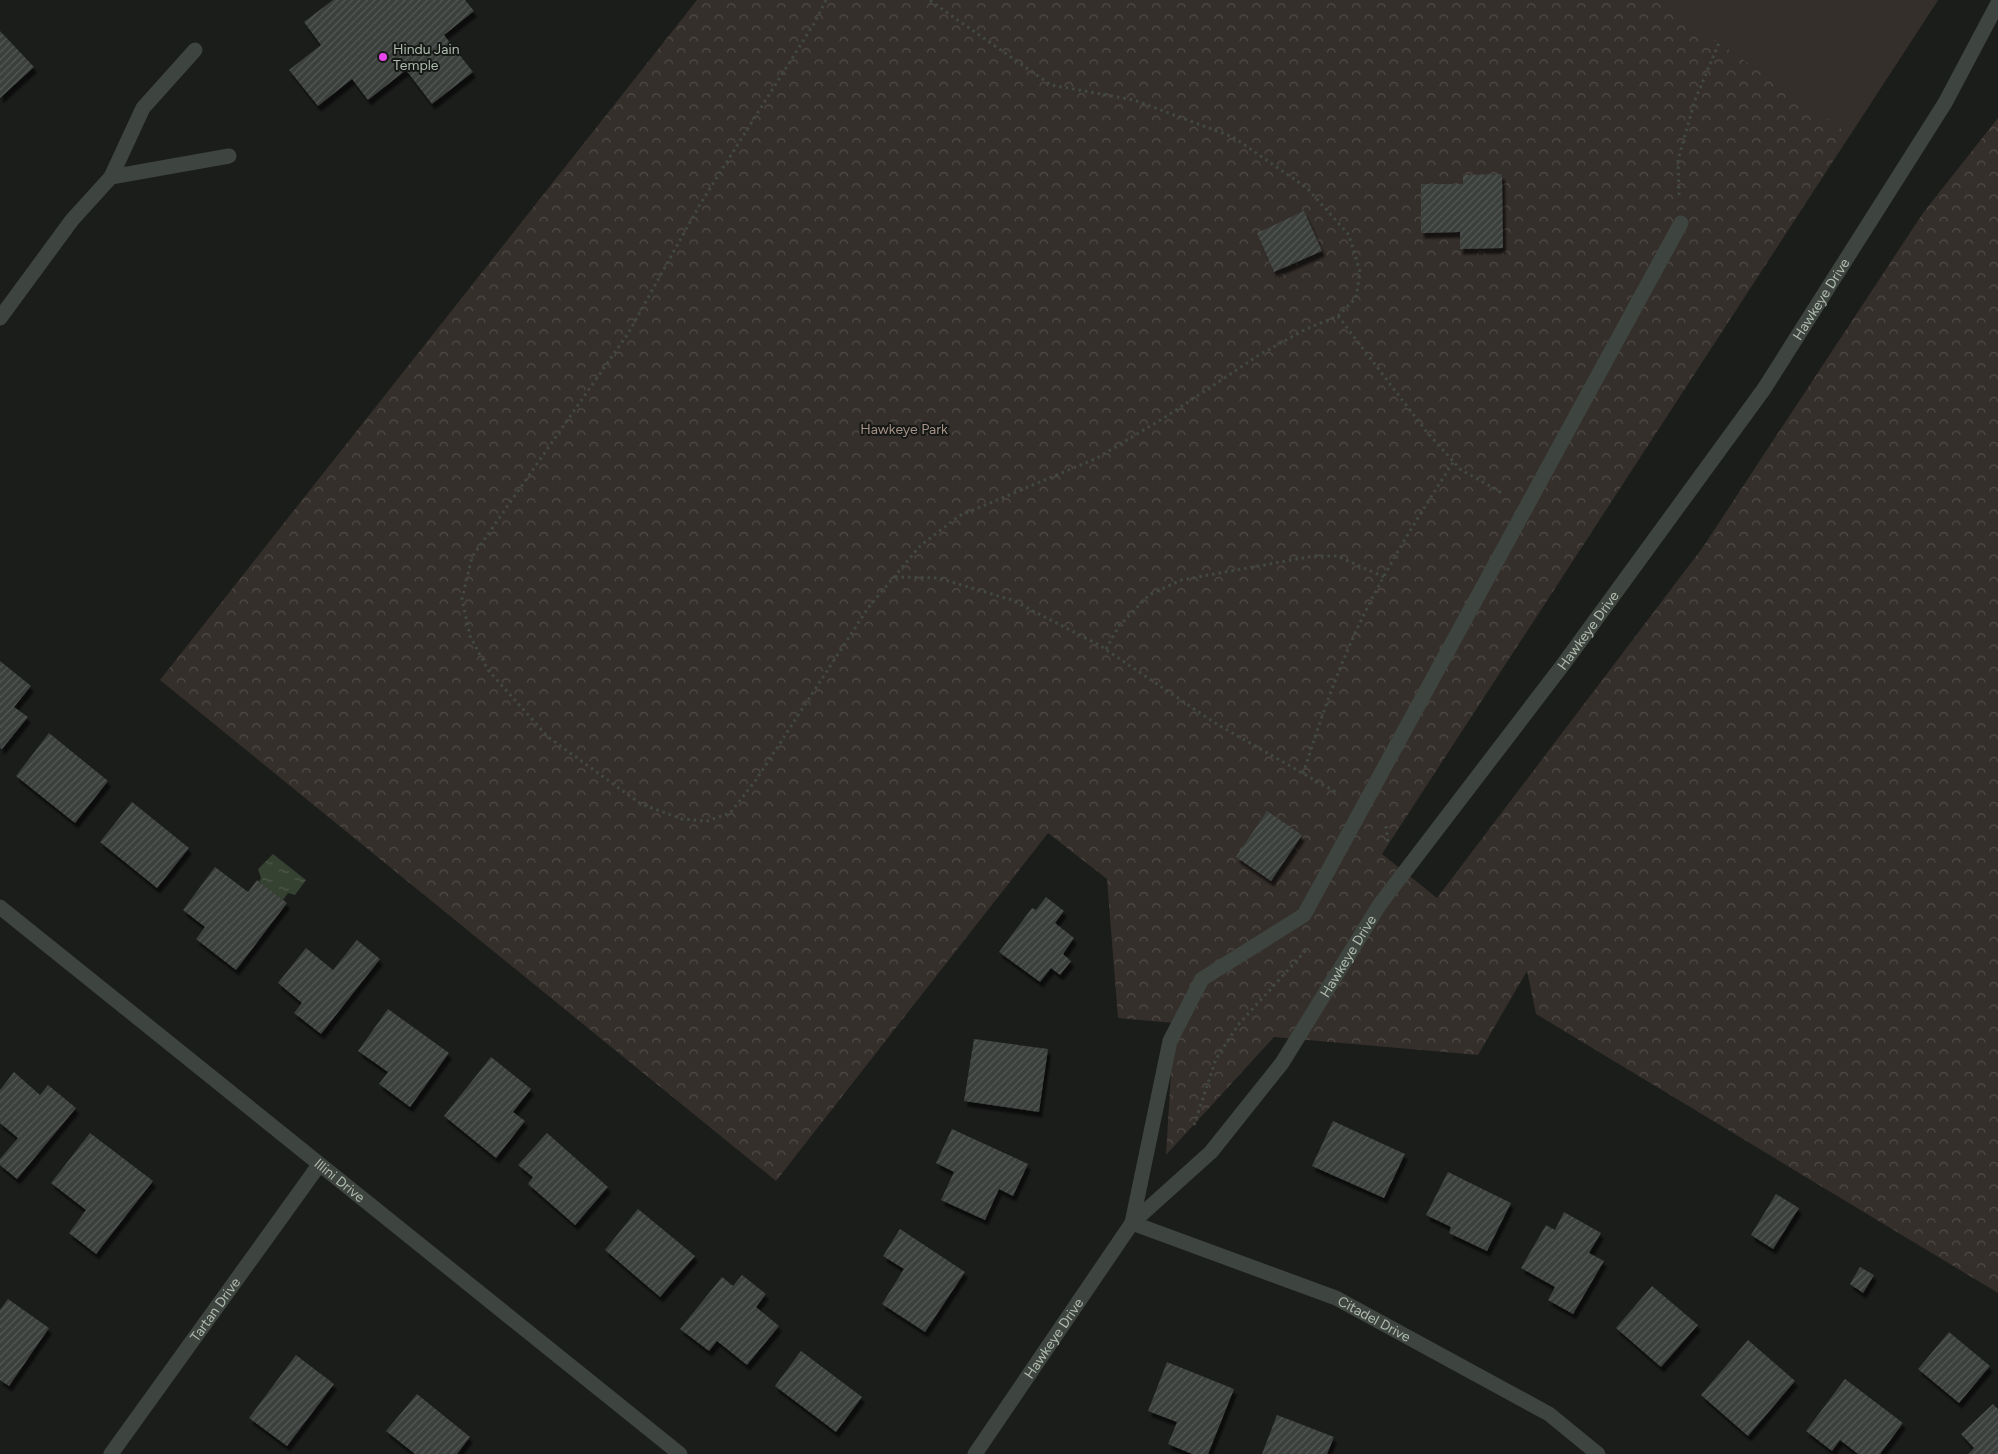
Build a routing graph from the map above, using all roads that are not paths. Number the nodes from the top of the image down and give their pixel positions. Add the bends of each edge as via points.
1 (1998, 3) edge
2 (195, 50) dead end
3 (229, 156) dead end
4 (111, 177) junction
5 (1681, 223) road end
6 (0, 318) edge
7 (0, 907) edge
8 (319, 1165) junction
9 (1132, 1223) junction
10 (111, 1454) edge
11 (680, 1454) edge
12 (975, 1454) edge
13 (1598, 1454) edge

1 - 9 street, Hawkeye Drive via 1945,103 1764,389 1562,666 1380,904 1282,1063 1211,1152
2 - 4 street via 143,108
3 - 4 street
4 - 6 street via 72,220
5 - 9 street, Hawkeye Drive via 1304,915 1202,979 1170,1041
7 - 8 street, Illini Drive
8 - 10 street, Tartan Drive
8 - 11 street, Illini Drive
9 - 12 street, Hawkeye Drive
9 - 13 street, Citadel Drive via 1336,1298 1549,1414

